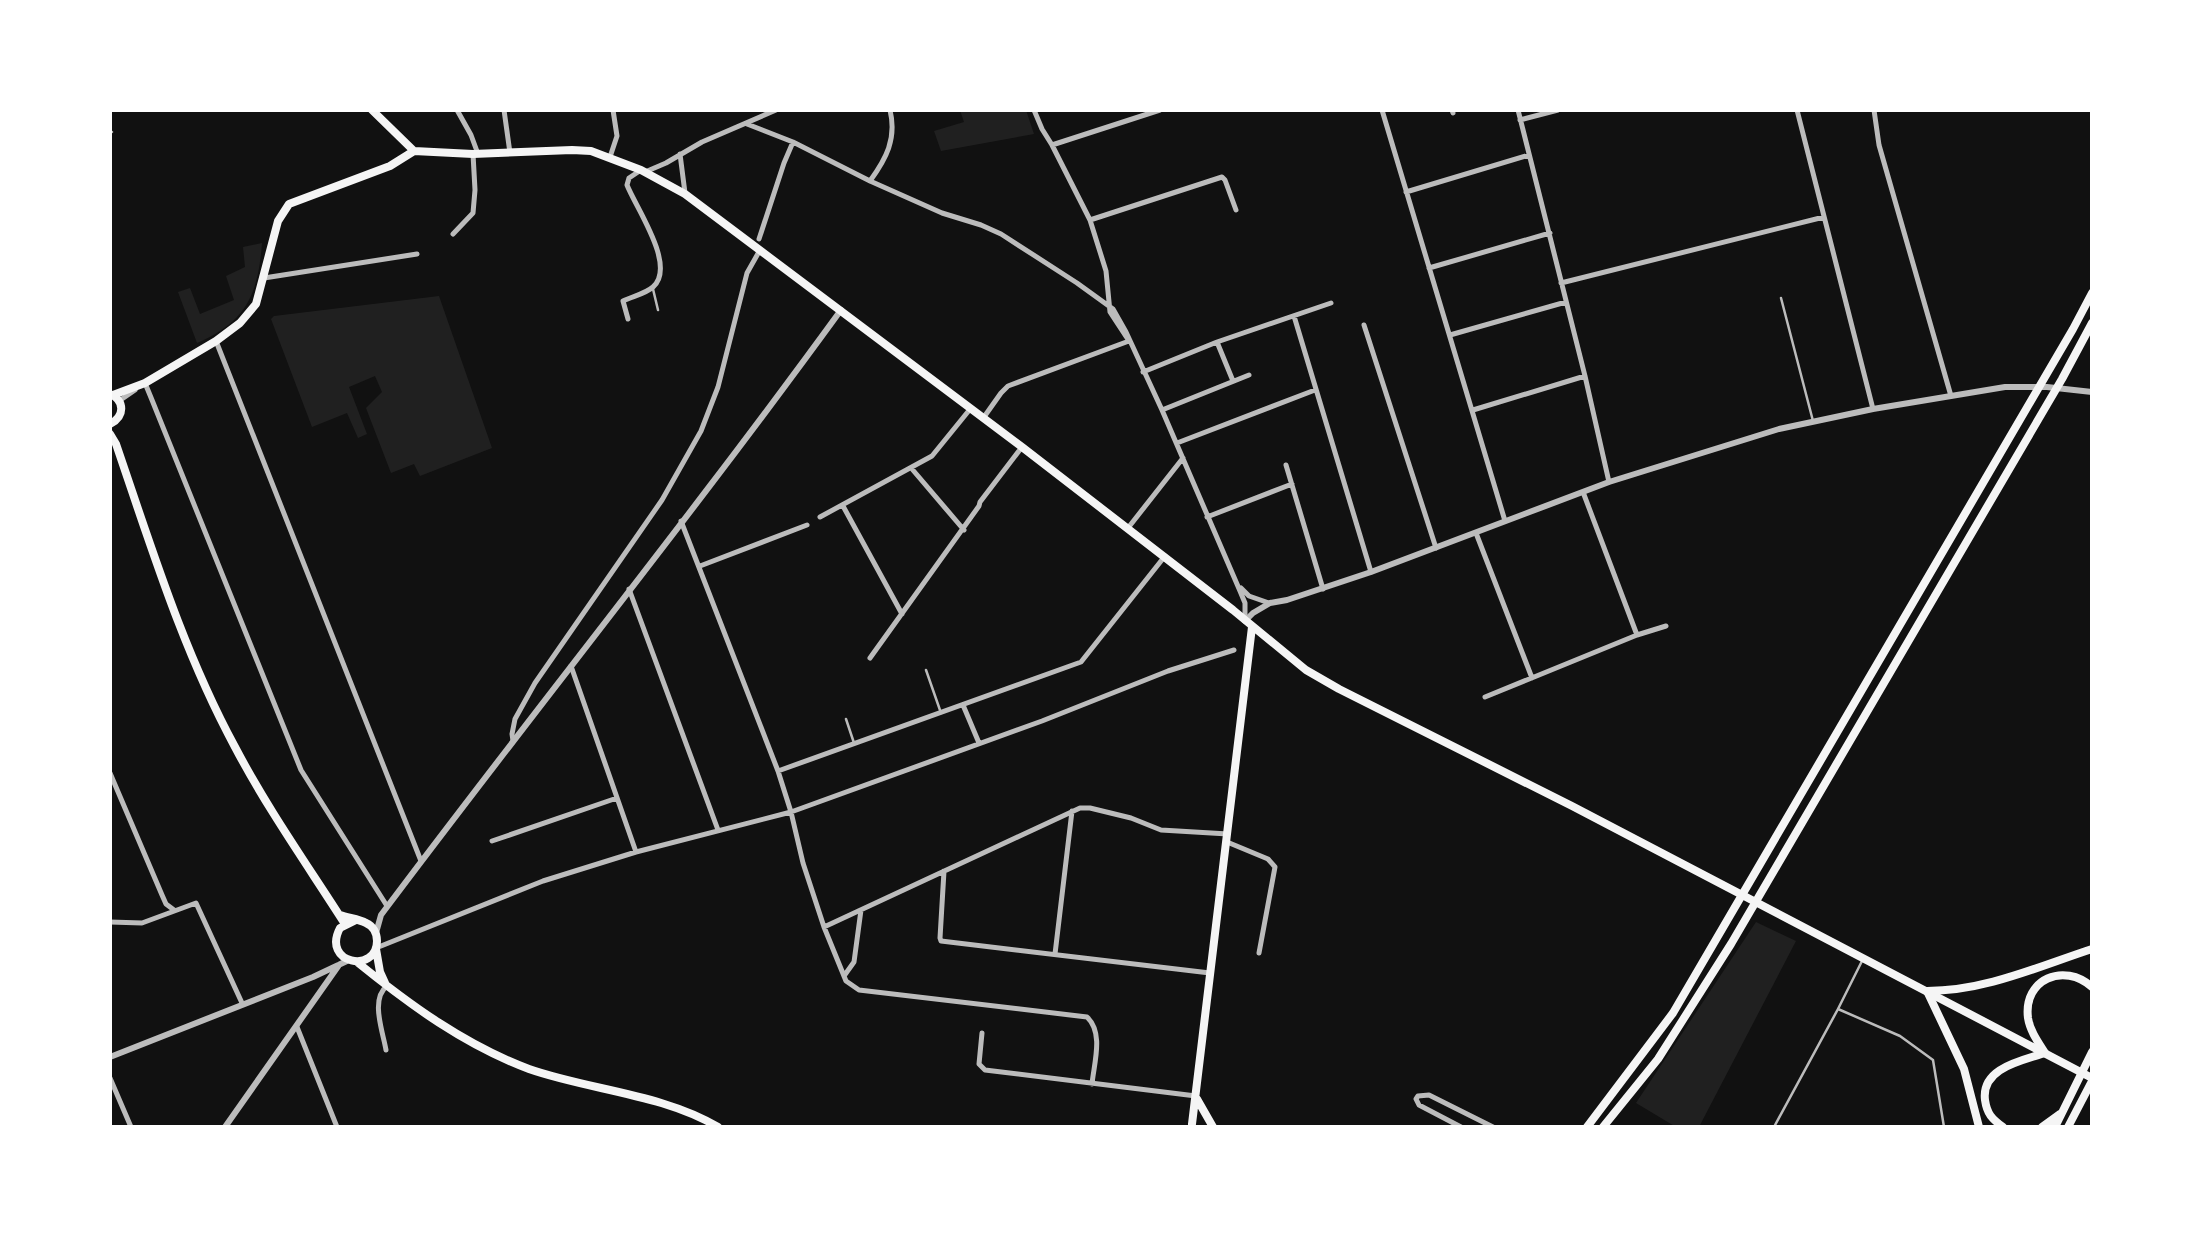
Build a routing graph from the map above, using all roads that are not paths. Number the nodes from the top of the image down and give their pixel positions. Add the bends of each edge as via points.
1 (372, 110) edge
2 (457, 110) edge
3 (504, 110) edge
4 (613, 110) edge
5 (776, 110) edge
6 (890, 110) edge
7 (1034, 110) edge
8 (1160, 110) edge
9 (1382, 110) edge
10 (1518, 110) edge
11 (1558, 110) edge
12 (1797, 110) edge
13 (1874, 110) edge
14 (1520, 120) junction
15 (747, 124) junction
16 (793, 142) junction
17 (1052, 145) junction
18 (414, 151) junction
19 (510, 153) junction
20 (476, 154) junction
21 (680, 155) junction
22 (1529, 155) junction
23 (610, 157) junction
24 (643, 171) junction
25 (870, 181) junction
26 (1406, 192) junction
27 (685, 194) junction
28 (1236, 210) dead end
29 (1824, 217) junction
30 (1090, 220) junction
31 (1550, 233) junction
32 (453, 234) dead end
33 (759, 239) dead end
34 (760, 250) junction
35 (417, 254) dead end
36 (1429, 268) junction
37 (264, 278) junction
38 (1561, 283) junction
39 (653, 288) junction
40 (2092, 293) edge
41 (1781, 298) dead end
42 (1566, 302) junction
43 (1331, 303) dead end
44 (1108, 305) junction
45 (658, 310) dead end
46 (841, 310) junction
47 (1294, 316) junction
48 (628, 319) dead end
49 (2092, 323) edge
50 (1364, 325) dead end
51 (1450, 335) junction
52 (216, 341) junction
53 (1129, 341) junction
54 (1217, 342) junction
55 (1143, 372) junction
56 (1249, 375) dead end
57 (1585, 376) junction
58 (1233, 381) junction
59 (145, 383) junction
60 (1315, 390) junction
61 (2092, 391) edge
62 (114, 396) edge
63 (1951, 396) junction
64 (971, 408) junction
65 (1873, 409) junction
66 (1162, 410) junction
67 (1474, 410) junction
68 (984, 417) junction
69 (1813, 421) junction
70 (113, 423) edge
71 (110, 434) edge
72 (1177, 443) junction
73 (116, 444) junction
74 (1022, 447) junction
75 (1183, 458) junction
76 (1286, 465) dead end
77 (912, 469) junction
78 (1609, 482) junction
79 (1292, 484) junction
80 (1583, 492) junction
81 (843, 506) junction
82 (820, 517) dead end
83 (1207, 517) junction
84 (681, 521) junction
85 (1505, 521) junction
86 (807, 525) dead end
87 (1128, 528) junction
88 (964, 530) junction
89 (1476, 533) junction
90 (1436, 548) junction
91 (1165, 556) junction
92 (700, 566) junction
93 (1371, 572) junction
94 (1237, 583) junction
95 (629, 589) junction
96 (1323, 589) junction
97 (1245, 603) junction
98 (1270, 603) junction
99 (1233, 610) junction
100 (902, 614) junction
101 (1249, 624) junction
102 (1666, 626) dead end
103 (1637, 635) junction
104 (1234, 650) dead end
105 (870, 657) dead end
106 (570, 665) junction
107 (926, 670) dead end
108 (1532, 678) junction
109 (1485, 697) dead end
110 (963, 705) junction
111 (941, 713) junction
112 (846, 719) dead end
113 (513, 741) junction
114 (979, 743) junction
115 (854, 744) junction
116 (778, 771) junction
117 (110, 774) edge
118 (617, 799) junction
119 (1072, 811) junction
120 (791, 812) junction
121 (718, 830) junction
122 (1227, 838) junction
123 (492, 841) dead end
124 (636, 852) junction
125 (421, 861) junction
126 (944, 871) junction
127 (387, 906) junction
128 (174, 910) junction
129 (861, 910) junction
130 (340, 915) junction
131 (381, 915) junction
132 (355, 920) junction
133 (110, 922) edge
134 (366, 923) junction
135 (345, 924) junction
136 (824, 927) junction
137 (376, 933) junction
138 (376, 948) junction
139 (2092, 949) edge
140 (1055, 954) junction
141 (1259, 954) dead end
142 (1863, 958) junction
143 (347, 961) junction
144 (1210, 973) junction
145 (844, 976) junction
146 (387, 986) junction
147 (2092, 987) edge
148 (1927, 991) junction
149 (242, 1003) junction
150 (1838, 1009) junction
151 (297, 1027) junction
152 (982, 1033) dead end
153 (386, 1050) dead end
154 (2045, 1053) junction
155 (2092, 1053) edge
156 (110, 1057) edge
157 (110, 1078) edge
158 (2092, 1079) edge
159 (1092, 1084) junction
160 (1195, 1096) junction
161 (2062, 1112) junction
162 (1191, 1125) edge
163 (1211, 1125) edge
164 (2070, 1125) edge
165 (131, 1127) edge
166 (225, 1127) edge
167 (337, 1127) edge
168 (718, 1127) edge
169 (1461, 1127) edge
170 (1493, 1127) edge
171 (1587, 1127) edge
172 (1604, 1127) edge
173 (1774, 1127) edge
174 (1944, 1127) edge
175 (1979, 1127) edge
176 (2003, 1127) edge
177 (2042, 1127) edge
178 (2055, 1127) edge

1 - 18 main road
2 - 20 street
3 - 19 street
4 - 23 street via 617,136
5 - 15 street
6 - 25 street via 892,142
7 - 17 street
8 - 17 street
9 - 26 street
10 - 14 street
11 - 14 street
12 - 29 street
13 - 63 street via 1879,145
14 - 22 street
15 - 16 street
15 - 21 street
16 - 25 street
16 - 33 street
17 - 30 street
18 - 20 main road
18 - 37 main road via 390,166 289,204 278,221
19 - 20 main road
19 - 23 main road via 572,150
20 - 32 street via 473,212
21 - 24 street
21 - 27 street
22 - 26 street
22 - 31 street
23 - 24 main road
24 - 27 main road
24 - 39 street via 629,178 627,185 661,262 659,281
25 - 44 street via 1001,234
26 - 36 street
27 - 34 main road
28 - 30 street via 1222,177
29 - 38 street
29 - 65 street
30 - 44 street via 1106,271
31 - 36 street
31 - 38 street
34 - 46 main road
34 - 113 street via 747,273 718,387 701,431 662,500 535,684 514,719
35 - 37 street
36 - 51 street
37 - 52 main road via 250,313
38 - 42 street
39 - 45 lane
39 - 48 street via 623,302
40 - 171 main road via 1673,1013
41 - 69 lane
42 - 51 street
42 - 57 street
43 - 47 street
44 - 53 street
46 - 64 main road
46 - 84 street
47 - 54 street
47 - 60 street
49 - 172 main road via 1739,930 1665,1049
50 - 90 street
51 - 67 street
52 - 59 main road
52 - 125 street
53 - 55 street
53 - 68 street via 1008,386
54 - 55 street
54 - 58 street
55 - 66 street
56 - 58 street
57 - 67 street
57 - 78 street
58 - 66 street
59 - 62 main road
59 - 127 street via 300,770
60 - 72 street
60 - 93 street
61 - 63 street via 2013,387
62 - 70 main road via 121,414
63 - 65 street
64 - 68 main road
64 - 77 street via 932,456
65 - 69 street
66 - 72 street
67 - 85 street
68 - 74 main road
69 - 78 street
70 - 73 main road
71 - 73 main road
72 - 75 street
73 - 130 main road via 178,623 234,747
74 - 87 main road
74 - 88 street
75 - 83 street
75 - 87 street
76 - 79 street
77 - 81 street
77 - 88 street
78 - 80 street
79 - 83 street
79 - 96 street
80 - 85 street
80 - 103 street
81 - 82 street
81 - 100 street
83 - 94 street
84 - 92 street
84 - 95 street
85 - 89 street
86 - 92 street
87 - 91 main road
88 - 100 street
89 - 90 street
89 - 108 street
90 - 93 street
91 - 99 main road
91 - 110 street via 1084,659
92 - 116 street
93 - 96 street
94 - 97 street
94 - 98 street via 1250,597
95 - 106 street
95 - 121 street
96 - 98 street
97 - 99 street
97 - 101 street
98 - 101 street via 1253,613
99 - 101 main road
100 - 105 street
101 - 122 main road
101 - 142 main road via 1339,690
102 - 103 street
103 - 108 street
104 - 114 street
106 - 113 street
106 - 118 street
107 - 111 lane
108 - 109 street
110 - 111 street
110 - 114 street
111 - 115 street
112 - 115 lane
113 - 125 street
114 - 120 street
115 - 116 street
116 - 120 street
117 - 128 street via 166,904
118 - 123 street
118 - 124 street
119 - 122 street via 1090,808 1161,830
119 - 126 street
119 - 140 street
120 - 121 street
120 - 136 street
121 - 124 street
122 - 141 street via 1275,867
122 - 144 main road
124 - 138 street via 543,881
125 - 127 street
126 - 129 street
126 - 140 street via 942,941
127 - 131 street
128 - 133 street via 142,923
128 - 149 street via 196,903
129 - 136 street
129 - 145 street via 854,962
130 - 132 main road
130 - 135 main road
131 - 134 street
131 - 137 street
132 - 134 main road
132 - 135 main road
134 - 137 main road
135 - 143 main road via 336,941
136 - 145 street
137 - 138 main road
138 - 143 main road via 369,958
138 - 146 main road
139 - 148 main road via 1989,984
140 - 144 street
142 - 148 main road
142 - 150 lane
143 - 146 main road
143 - 149 street
143 - 151 street
144 - 160 main road
145 - 159 street via 859,990 1087,1017 1096,1033
146 - 153 street via 378,1003
146 - 168 main road via 437,1023 509,1060 580,1084 653,1101
147 - 154 main road via 2074,975 2060,974 2035,989 2028,1017
148 - 154 main road
148 - 175 main road via 1964,1069
149 - 156 street
150 - 173 lane
150 - 174 lane via 1899,1035 1933,1060
151 - 166 street
151 - 167 street
152 - 159 street via 979,1064 985,1070
154 - 158 main road
154 - 176 main road via 2000,1070 1989,1081 1986,1106 1990,1117
155 - 161 main road
157 - 165 street
158 - 164 main road
159 - 160 street
160 - 162 main road
160 - 163 main road
161 - 177 main road
161 - 178 main road
162 - 163 main road via 1201,1120
169 - 170 street via 1419,1105 1418,1096 1429,1095

